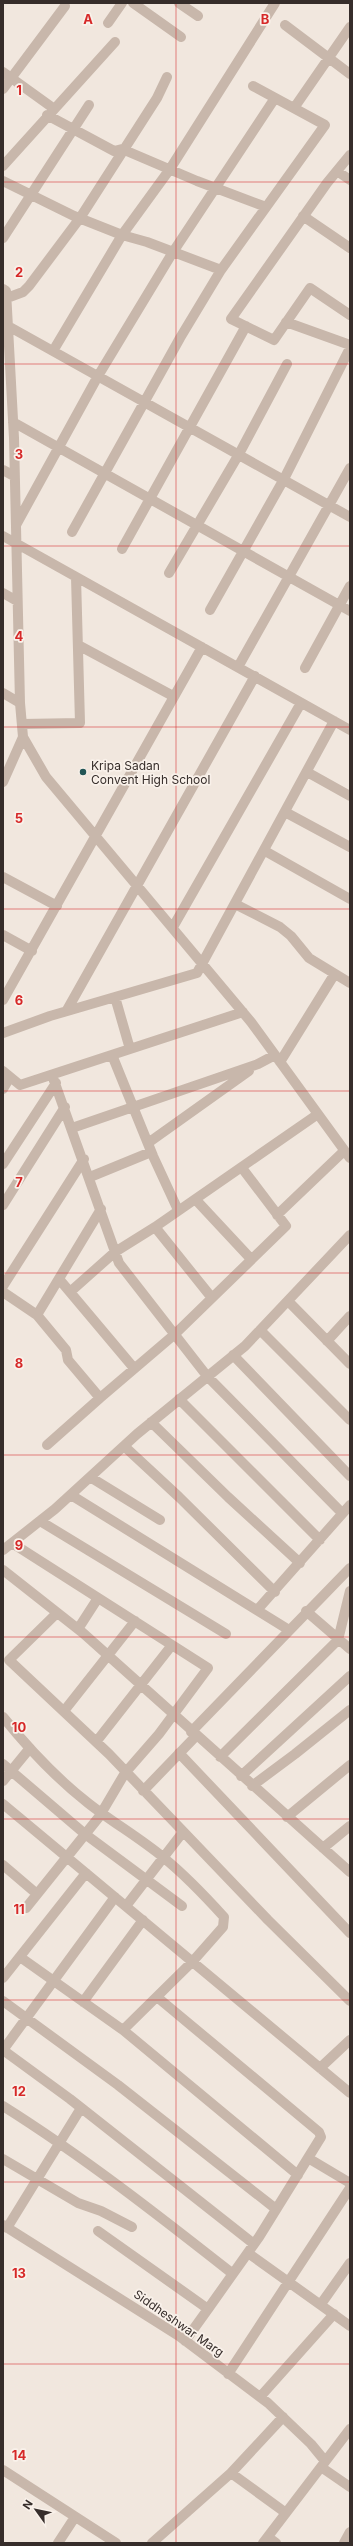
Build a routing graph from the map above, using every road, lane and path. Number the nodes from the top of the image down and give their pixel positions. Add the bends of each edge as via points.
1 (122, 3) edge
2 (133, 3) edge
3 (179, 3) edge
4 (275, 3) edge
5 (65, 6) dead end
6 (198, 16) dead end
7 (108, 23) dead end
8 (285, 25) dead end
9 (350, 27) edge
10 (181, 37) dead end
11 (115, 42) dead end
12 (329, 58) junction
13 (350, 74) edge
14 (7, 75) edge
15 (167, 77) dead end
16 (253, 86) dead end
17 (3, 89) edge
18 (275, 98) junction
19 (89, 105) dead end
20 (294, 108) junction
21 (50, 112) junction
22 (73, 129) junction
23 (122, 148) junction
24 (350, 155) edge
25 (3, 164) edge
26 (170, 169) junction
27 (336, 171) junction
28 (350, 180) edge
29 (3, 181) edge
30 (215, 188) junction
31 (31, 195) junction
32 (266, 207) junction
33 (303, 216) junction
34 (80, 218) junction
35 (122, 235) junction
36 (3, 238) edge
37 (350, 248) edge
38 (173, 252) junction
39 (221, 270) junction
40 (5, 293) edge
41 (350, 315) edge
42 (286, 322) junction
43 (8, 326) junction
44 (246, 326) junction
45 (350, 346) edge
46 (53, 351) junction
47 (9, 352) junction
48 (3, 363) edge
49 (287, 364) dead end
50 (98, 376) junction
51 (145, 402) junction
52 (13, 422) junction
53 (189, 426) junction
54 (60, 446) junction
55 (239, 454) junction
56 (350, 468) edge
57 (3, 470) edge
58 (106, 472) junction
59 (14, 476) junction
60 (284, 479) junction
61 (150, 498) junction
62 (330, 505) junction
63 (350, 517) edge
64 (196, 524) junction
65 (15, 527) junction
66 (72, 532) dead end
67 (3, 536) edge
68 (16, 543) junction
69 (122, 549) dead end
70 (243, 551) junction
71 (169, 573) dead end
72 (288, 576) junction
73 (76, 577) junction
74 (350, 586) edge
75 (3, 593) edge
76 (17, 600) junction
77 (339, 605) junction
78 (210, 610) dead end
79 (350, 611) edge
80 (78, 645) junction
81 (202, 647) junction
82 (238, 667) junction
83 (305, 668) dead end
84 (254, 676) junction
85 (3, 693) edge
86 (173, 696) junction
87 (20, 702) junction
88 (301, 703) junction
89 (334, 721) junction
90 (22, 724) junction
91 (350, 730) edge
92 (23, 737) junction
93 (307, 772) junction
94 (3, 782) edge
95 (350, 796) edge
96 (285, 812) junction
97 (95, 835) junction
98 (350, 847) edge
99 (265, 851) junction
100 (3, 877) edge
101 (137, 884) junction
102 (350, 899) edge
103 (235, 904) junction
104 (57, 906) junction
105 (173, 926) junction
106 (3, 935) edge
107 (32, 951) junction
108 (202, 963) junction
109 (334, 975) junction
110 (350, 983) edge
111 (115, 997) junction
112 (3, 1000) edge
113 (67, 1010) junction
114 (243, 1012) junction
115 (3, 1033) edge
116 (130, 1050) junction
117 (112, 1056) junction
118 (278, 1059) junction
119 (258, 1064) junction
120 (7, 1074) edge
121 (54, 1079) junction
122 (3, 1089) edge
123 (65, 1107) junction
124 (134, 1107) junction
125 (318, 1114) junction
126 (72, 1128) junction
127 (149, 1148) junction
128 (348, 1154) edge
129 (84, 1159) junction
130 (3, 1164) edge
131 (242, 1168) junction
132 (90, 1177) junction
133 (196, 1200) junction
134 (4, 1202) edge
135 (101, 1209) junction
136 (178, 1210) junction
137 (277, 1215) junction
138 (155, 1227) junction
139 (350, 1235) edge
140 (115, 1252) junction
141 (251, 1259) junction
142 (59, 1279) junction
143 (3, 1286) edge
144 (3, 1292) edge
145 (70, 1292) junction
146 (212, 1298) junction
147 (288, 1301) junction
148 (37, 1315) junction
149 (350, 1316) edge
150 (260, 1330) junction
151 (175, 1334) junction
152 (327, 1341) junction
153 (233, 1355) junction
154 (350, 1364) edge
155 (133, 1368) junction
156 (208, 1376) junction
157 (100, 1398) junction
158 (179, 1399) junction
159 (350, 1420) edge
160 (151, 1422) junction
161 (47, 1445) dead end
162 (124, 1446) junction
163 (350, 1476) edge
164 (90, 1477) junction
165 (70, 1495) junction
166 (350, 1505) edge
167 (342, 1513) junction
168 (160, 1520) dead end
169 (40, 1521) junction
170 (320, 1540) junction
171 (12, 1543) junction
172 (3, 1550) edge
173 (300, 1563) junction
174 (3, 1570) edge
175 (349, 1573) edge
176 (350, 1591) edge
177 (274, 1592) junction
178 (98, 1598) junction
179 (258, 1609) junction
180 (306, 1611) junction
181 (57, 1613) junction
182 (135, 1621) junction
183 (78, 1629) junction
184 (289, 1630) junction
185 (226, 1634) dead end
186 (338, 1640) junction
187 (172, 1645) junction
188 (350, 1649) edge
189 (108, 1656) junction
190 (6, 1663) edge
191 (350, 1676) edge
192 (141, 1686) junction
193 (350, 1710) edge
194 (64, 1711) junction
195 (172, 1714) junction
196 (3, 1717) edge
197 (194, 1734) junction
198 (96, 1742) junction
199 (30, 1748) junction
200 (180, 1753) junction
201 (220, 1757) junction
202 (3, 1764) edge
203 (350, 1765) edge
204 (11, 1771) junction
205 (125, 1772) junction
206 (241, 1776) junction
207 (3, 1781) edge
208 (252, 1786) junction
209 (143, 1790) junction
210 (3, 1804) edge
211 (102, 1814) junction
212 (287, 1817) junction
213 (350, 1826) edge
214 (183, 1832) junction
215 (85, 1834) junction
216 (323, 1848) junction
217 (66, 1858) junction
218 (163, 1858) junction
219 (3, 1865) edge
220 (350, 1872) edge
221 (86, 1873) junction
222 (146, 1880) junction
223 (37, 1894) junction
224 (115, 1897) junction
225 (126, 1906) junction
226 (182, 1906) dead end
227 (26, 1908) dead end
228 (143, 1920) junction
229 (350, 1933) edge
230 (20, 1957) junction
231 (193, 1961) junction
232 (3, 1978) edge
233 (53, 1980) junction
234 (157, 1997) junction
235 (3, 2001) edge
236 (350, 2001) edge
237 (83, 2002) junction
238 (25, 2017) junction
239 (123, 2030) junction
240 (350, 2040) edge
241 (320, 2068) junction
242 (350, 2093) edge
243 (3, 2106) edge
244 (81, 2108) junction
245 (60, 2142) junction
246 (308, 2158) junction
247 (3, 2160) edge
248 (298, 2175) junction
249 (36, 2180) junction
250 (350, 2183) edge
251 (350, 2188) edge
252 (276, 2209) junction
253 (5, 2227) edge
254 (132, 2227) dead end
255 (98, 2231) dead end
256 (254, 2244) junction
257 (248, 2253) junction
258 (350, 2263) edge
259 (233, 2274) junction
260 (289, 2282) junction
261 (321, 2304) junction
262 (208, 2309) junction
263 (334, 2314) junction
264 (350, 2326) edge
265 (186, 2341) junction
266 (228, 2374) junction
267 (260, 2397) junction
268 (283, 2417) junction
269 (350, 2429) edge
270 (323, 2464) junction
271 (3, 2470) edge
272 (231, 2473) junction
273 (350, 2487) edge
274 (286, 2513) junction
275 (74, 2517) junction
276 (350, 2532) edge
277 (265, 2540) edge
278 (58, 2543) edge
279 (116, 2543) edge
280 (152, 2543) edge
281 (276, 2543) edge
282 (344, 2543) edge

1 - 7 street
2 - 10 street
3 - 6 street
4 - 26 street
5 - 14 street
8 - 12 street
9 - 12 street
11 - 21 street
12 - 13 street
12 - 20 street
14 - 17 street
14 - 21 street
15 - 23 street via 157,98
16 - 18 street
18 - 20 street
18 - 30 street
19 - 22 street
20 - 32 street via 325,125
21 - 22 street
21 - 25 street
22 - 23 street via 114,151
22 - 31 street
23 - 26 street
23 - 34 street
24 - 27 street
26 - 30 street
26 - 35 street
27 - 28 street
27 - 33 street
29 - 31 street
30 - 32 street
30 - 38 street
31 - 34 street
31 - 36 street
32 - 39 street
33 - 37 street
33 - 44 street via 231,319
34 - 35 street
34 - 40 street via 29,286 23,292
35 - 38 street
35 - 46 street
38 - 39 street
38 - 50 street
39 - 51 street
40 - 43 street
41 - 42 street via 310,288
42 - 44 street via 274,340
42 - 45 street
43 - 46 street
43 - 47 street
44 - 53 street
45 - 60 street
46 - 50 street
47 - 48 street
47 - 52 street
49 - 55 street
50 - 51 street
50 - 54 street
51 - 53 street
51 - 58 street
52 - 54 street
52 - 59 street
53 - 55 street
53 - 61 street
54 - 58 street
54 - 65 street
55 - 60 street
55 - 64 street
56 - 62 street
57 - 59 street
58 - 61 street
58 - 66 street
59 - 65 street
60 - 62 street
60 - 70 street
61 - 64 street
61 - 69 street
62 - 63 street
62 - 72 street
64 - 70 street
64 - 71 street
65 - 68 street
67 - 68 street
68 - 73 street
68 - 76 street
70 - 72 street
70 - 78 street
72 - 77 street
72 - 82 street
73 - 80 street
73 - 81 street
74 - 77 street
75 - 76 street
76 - 87 street
77 - 79 street
77 - 83 street
80 - 86 street
80 - 90 street via 80,723
81 - 82 street
81 - 86 street
82 - 84 street
84 - 88 street
84 - 101 street
85 - 87 street
86 - 97 street
87 - 90 street
88 - 89 street
88 - 105 street
89 - 91 street
89 - 93 street
90 - 92 street
92 - 94 street
92 - 97 street via 46,777
93 - 95 street
93 - 96 street
96 - 98 street
96 - 99 street
97 - 101 street
97 - 104 street
99 - 102 street
99 - 103 street
100 - 104 street
101 - 105 street
101 - 113 street
103 - 108 street
103 - 109 street via 280,927 291,936 302,953
104 - 107 street
105 - 108 street
106 - 107 street
107 - 112 street
108 - 111 street via 196,973
108 - 114 street
109 - 110 street
109 - 118 street
111 - 113 street
111 - 116 street
113 - 115 street
114 - 116 street
114 - 118 street
116 - 117 street
117 - 121 street
117 - 124 street
118 - 119 street
118 - 125 street
119 - 124 street
119 - 127 street
120 - 121 street via 20,1085
120 - 122 street
121 - 123 street
121 - 130 street
123 - 126 street
123 - 134 street
124 - 126 street
124 - 127 street
125 - 128 street
125 - 131 street
126 - 129 street
127 - 132 street
127 - 136 street
128 - 137 street
129 - 132 street
129 - 143 street
131 - 133 street
131 - 137 street
132 - 135 street
133 - 136 street
133 - 141 street
135 - 140 street
135 - 142 street
136 - 138 street
137 - 141 street via 286,1226
138 - 140 street
138 - 146 street
139 - 147 street
140 - 145 street
140 - 151 street via 119,1263
141 - 146 street
142 - 145 street
142 - 148 street
144 - 148 street
145 - 155 street
146 - 151 street
147 - 150 street
147 - 152 street
148 - 157 street via 66,1350 68,1360
149 - 152 street
150 - 153 street
150 - 159 street
151 - 155 street
151 - 156 street
152 - 154 street
153 - 156 street
153 - 163 street
155 - 157 street
156 - 158 street
156 - 167 street
157 - 161 street
158 - 160 street
158 - 170 street
160 - 162 street
160 - 173 street
162 - 164 street
162 - 177 street
164 - 165 street
164 - 168 street
165 - 169 street
165 - 179 street
166 - 167 street
167 - 170 street
169 - 171 street
169 - 185 street
170 - 173 street
171 - 172 street
171 - 178 street
173 - 177 street
174 - 181 street
175 - 180 street
176 - 186 street
177 - 179 street
178 - 182 street
178 - 183 street
179 - 184 street
180 - 184 street
180 - 186 street
181 - 183 street
181 - 190 street
182 - 187 street
182 - 189 street
183 - 189 street
184 - 197 street
186 - 188 street
186 - 201 street
187 - 192 street
187 - 195 street via 208,1668
189 - 192 street
189 - 194 street
190 - 194 street
191 - 206 street
192 - 195 street
192 - 198 street
193 - 208 street
194 - 198 street
195 - 197 street
195 - 205 street via 159,1734
196 - 199 street
197 - 200 street
197 - 201 street
198 - 205 street
199 - 204 street
199 - 211 street via 66,1784
200 - 209 street
200 - 229 street
201 - 206 street
202 - 204 street
203 - 212 street
204 - 207 street
204 - 215 street
205 - 209 street
205 - 211 street
206 - 208 street
208 - 212 street
209 - 214 street
210 - 217 street
211 - 215 street
211 - 218 street
212 - 216 street
213 - 216 street
214 - 218 street
214 - 236 street
215 - 217 street
215 - 222 street
216 - 220 street
217 - 221 street
217 - 223 street
218 - 222 street
218 - 231 street via 187,1877 224,1917 223,1927
219 - 223 street
221 - 224 street
221 - 230 street
222 - 225 street
222 - 226 street
223 - 227 street
224 - 225 street
224 - 233 street
225 - 228 street
228 - 231 street
228 - 237 street
230 - 232 street
230 - 233 street
231 - 234 street
231 - 241 street
233 - 237 street
233 - 238 street
234 - 239 street
234 - 246 street via 319,2132 321,2137
235 - 238 street
237 - 239 street
238 - 244 street via 3,2050
238 - 252 street via 118,2085
239 - 248 street
240 - 241 street
241 - 242 street
243 - 245 street
244 - 245 street
244 - 256 street
245 - 249 street
245 - 259 street
246 - 248 street
246 - 250 street
247 - 249 street
248 - 252 street
249 - 253 street
249 - 254 street via 78,2203 101,2211
251 - 260 street
252 - 256 street
253 - 265 street, Siddheshwar Marg
255 - 262 street
256 - 257 street
257 - 259 street
257 - 260 street
258 - 261 street
259 - 262 street
260 - 261 street
260 - 266 street
261 - 263 street
262 - 265 street
263 - 264 street
263 - 267 street
265 - 266 street, Siddheshwar Marg
266 - 267 street, Siddheshwar Marg
267 - 268 street, Siddheshwar Marg
268 - 270 street, Siddheshwar Marg via 312,2444
268 - 272 street
269 - 270 street
270 - 273 street, Siddheshwar Marg
270 - 274 street
271 - 275 street
272 - 274 street
272 - 280 street
274 - 277 street
275 - 278 street
275 - 279 street
276 - 282 street
277 - 281 street

